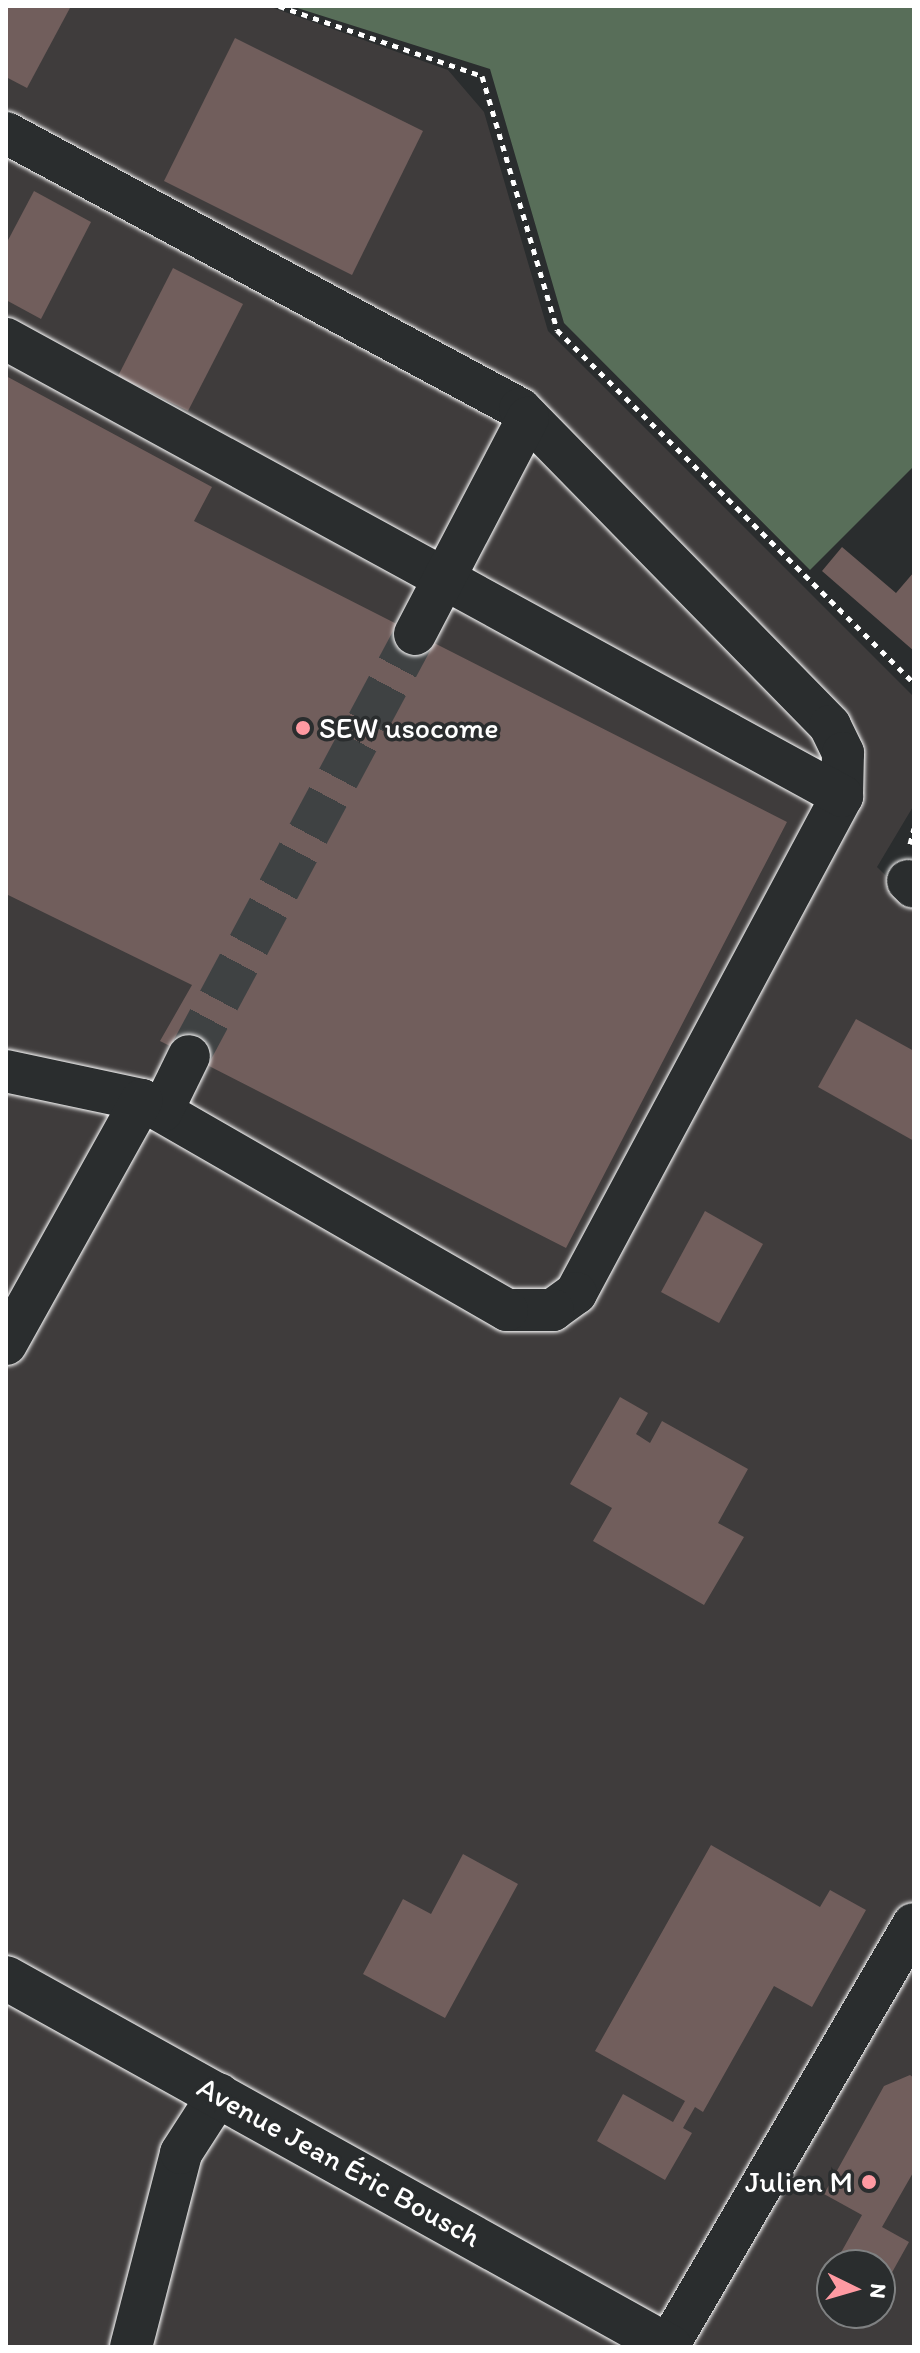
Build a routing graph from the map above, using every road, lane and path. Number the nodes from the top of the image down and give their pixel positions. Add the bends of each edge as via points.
1 (279, 6) edge
2 (6, 133) edge
3 (6, 339) edge
4 (528, 418) junction
5 (444, 579) junction
6 (415, 634) tunnel mouth
7 (914, 683) edge
8 (842, 796) junction
9 (189, 1056) tunnel mouth
10 (6, 1071) edge
11 (152, 1105) junction
12 (6, 1344) edge
13 (914, 1924) edge
14 (6, 1978) edge
15 (219, 2094) junction
16 (669, 2346) edge
17 (131, 2347) edge

1 - 7 path via 482,76 557,330
2 - 4 street via 459,373
3 - 5 street
4 - 5 street
4 - 8 street via 830,726 843,753
5 - 6 street
5 - 8 street
8 - 11 street via 576,1293 553,1310 507,1310
9 - 11 street
10 - 11 street
11 - 12 street
13 - 16 street
14 - 15 main road, Avenue Jean Éric Bousch
15 - 16 main road, Avenue Jean Éric Bousch
15 - 17 street via 181,2153

